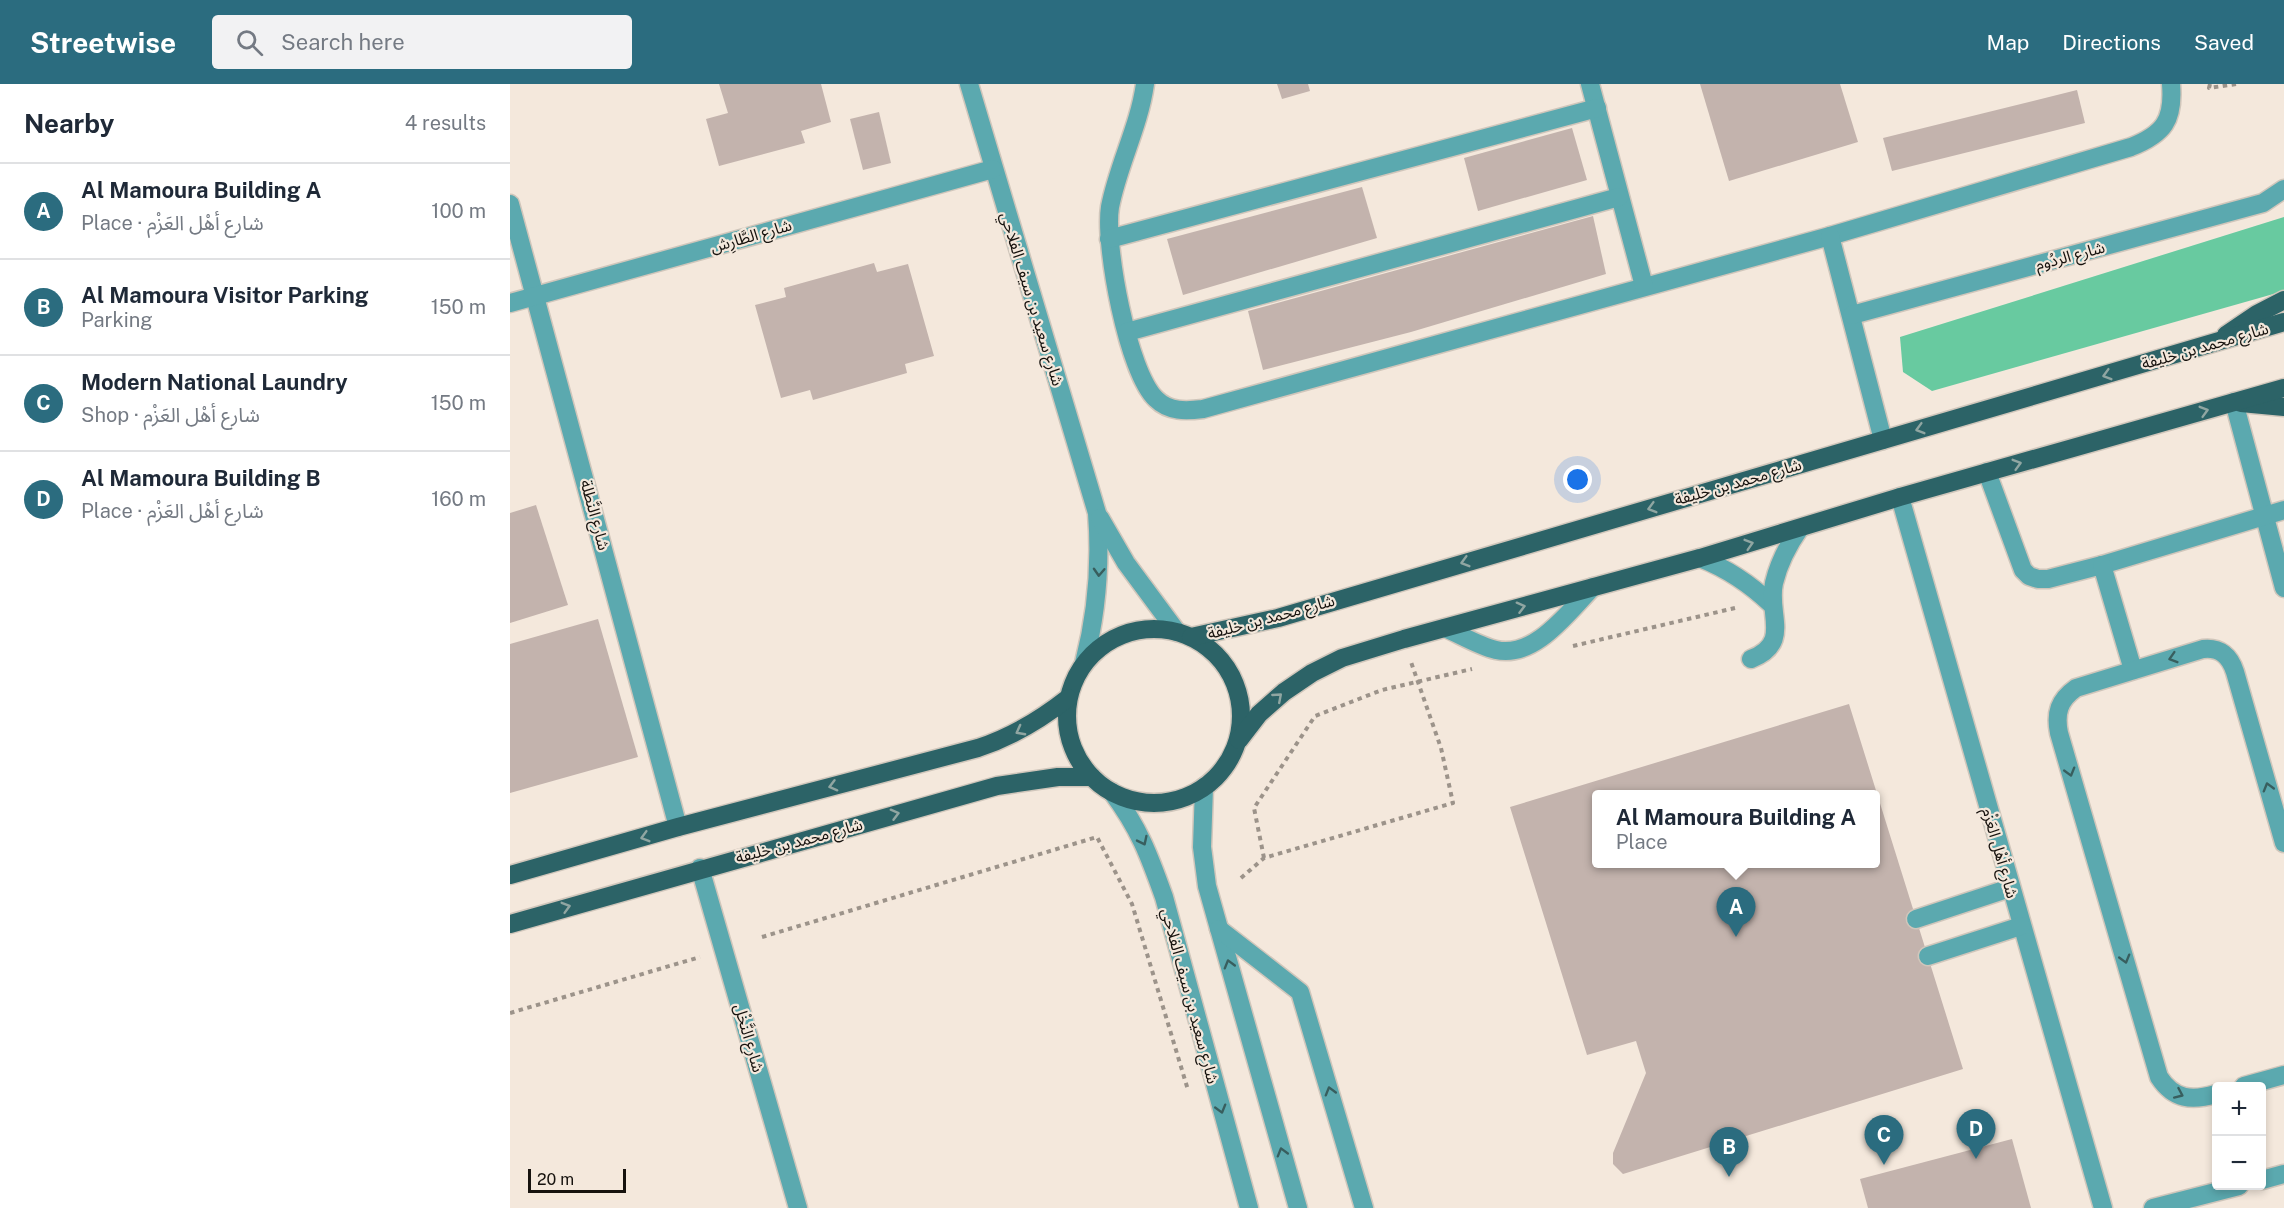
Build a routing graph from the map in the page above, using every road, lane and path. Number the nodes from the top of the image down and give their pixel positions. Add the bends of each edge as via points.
1 (969, 84) edge
2 (1145, 84) edge
3 (1590, 84) edge
4 (2171, 84) edge
5 (2210, 84) edge
6 (2236, 84) edge
7 (1597, 108) junction
8 (993, 169) junction
9 (2284, 189) edge
10 (1619, 197) junction
11 (510, 204) edge
12 (1830, 236) junction
13 (1109, 239) junction
14 (1644, 286) junction
15 (536, 295) junction
16 (2284, 300) edge
17 (510, 303) edge
18 (1852, 315) junction
19 (2284, 322) edge
20 (1127, 332) junction
21 (2215, 343) junction
22 (2284, 388) edge
23 (2234, 402) junction
24 (2284, 407) edge
25 (1883, 440) junction
26 (1987, 472) junction
27 (1900, 497) junction
28 (2284, 510) edge
29 (1097, 513) junction
30 (2263, 516) junction
31 (1800, 528) junction
32 (1701, 558) junction
33 (2102, 565) junction
34 (1593, 587) junction
35 (2284, 588) edge
36 (1771, 604) junction
37 (1741, 607) dead end
38 (1445, 628) junction
39 (1184, 634) junction
40 (1404, 639) junction
41 (1569, 646) dead end
42 (1751, 659) dead end
43 (1084, 663) junction
44 (1476, 668) dead end
45 (2133, 670) junction
46 (1418, 682) junction
47 (1068, 698) junction
48 (1239, 740) junction
49 (1092, 777) junction
50 (1204, 787) junction
51 (1112, 792) junction
52 (678, 827) junction
53 (2284, 843) edge
54 (1264, 858) junction
55 (700, 868) junction
56 (510, 875) edge
57 (1241, 878) dead end
58 (2010, 888) junction
59 (1916, 919) dead end
60 (510, 924) edge
61 (2021, 926) junction
62 (1219, 929) junction
63 (762, 938) dead end
64 (1928, 956) dead end
65 (701, 957) dead end
66 (510, 1013) edge
67 (2284, 1075) edge
68 (2259, 1082) edge
69 (2212, 1095) edge
70 (1189, 1096) dead end
71 (2284, 1174) edge
72 (2266, 1179) edge
73 (2220, 1190) edge
74 (798, 1208) edge
75 (1249, 1208) edge
76 (1298, 1208) edge
77 (1364, 1208) edge
78 (2103, 1208) edge
79 (2153, 1208) edge

1 - 8 street, شارع سعيد بن سيف الفلاحي
2 - 13 street via 1138,121 1110,208
3 - 7 street
4 - 12 street via 2173,104 2165,124 2151,139
5 - 6 path via 2209,88
7 - 10 street
7 - 13 street
8 - 15 street, شارع الطَّارِش
8 - 29 street, شارع سعيد بن سيف الفلاحي
9 - 18 street, شارع الردُوم via 2263,203
10 - 14 street
10 - 20 street
11 - 15 street, شارع النَّطلة
12 - 14 street
12 - 18 street
13 - 20 street
14 - 20 street via 1188,411 1172,409 1147,390
15 - 17 street, شارع الطَّارِش
15 - 52 street, شارع النَّطلة
16 - 21 main road
18 - 25 street
19 - 21 main road, شارع محمد بن خليفة
21 -> 25 main road, شارع محمد بن خليفة
22 - 23 main road
23 - 24 main road
26 -> 23 main road
23 - 30 street
25 -> 39 main road, شارع محمد بن خليفة via 1278,618
26 - 27 main road
26 - 33 street via 2019,561 2030,576 2048,579
27 - 31 main road
27 - 58 street, شارع أهْل العَزْم
28 - 30 street
29 - 39 street, شارع سعيد بن سيف الفلاحي via 1132,571
29 -> 43 street, شارع سعيد بن سيف الفلاحي via 1099,573 1092,634
30 - 33 street
30 - 35 street
32 -> 31 main road
31 - 36 street via 1780,564
32 - 34 main road
32 - 36 street via 1739,577
33 - 45 street
38 -> 34 main road
34 - 38 street via 1545,635 1521,650 1496,650
36 - 42 street via 1775,636 1771,647
37 - 41 path
38 - 40 main road
39 - 43 main road via 1152,629 1126,633 1103,645
39 - 48 main road via 1212,650 1228,669 1238,691 1242,716
40 - 46 path
48 -> 40 main road via 1267,707 1312,673 1342,658
43 - 47 main road
44 - 46 path
53 -> 45 street via 2227,656 2211,648 2203,649
45 -> 69 street via 2068,693 2058,708 2059,733 2159,1077 2183,1098
46 - 54 path via 1382,690 1315,716 1254,808
46 - 54 path via 1441,748 1453,803
47 - 49 main road via 1070,741
47 -> 52 main road via 1017,733 986,746
48 - 50 main road via 1226,766
49 - 51 main road
55 -> 49 main road, شارع محمد بن خليفة via 997,786
50 - 51 main road via 1175,801 1143,802
50 - 62 street via 1202,847 1207,886
51 -> 75 street, شارع سعيد بن سيف الفلاحي via 1135,825 1152,860
52 -> 56 main road
54 - 57 path
60 -> 55 main road, شارع محمد بن خليفة
55 - 74 street, شارع النَّخْل
58 - 59 street
58 - 61 street, شارع أهْل العَزْم
61 - 64 street
61 - 78 street, شارع أهْل العَزْم
76 -> 62 street
77 -> 62 street via 1300,992
63 - 70 path via 1097,837 1132,904
65 - 66 path
67 - 68 street
71 - 72 street
73 - 79 street

